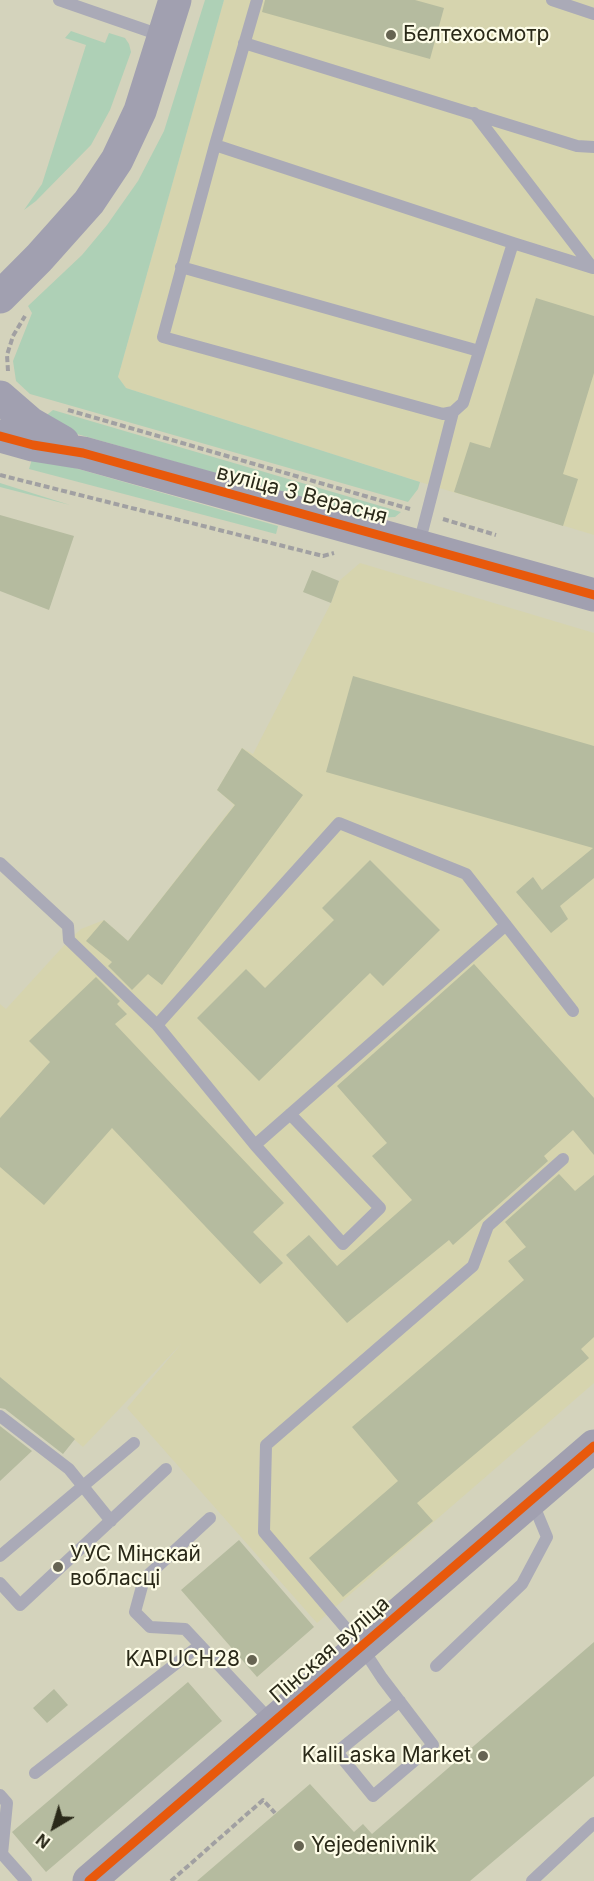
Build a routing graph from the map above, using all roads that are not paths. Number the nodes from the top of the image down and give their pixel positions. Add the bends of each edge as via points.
1 (175, 0) edge
2 (257, 0) edge
3 (552, 0) edge
4 (62, 1) edge
5 (594, 14) edge
6 (164, 36) junction
7 (244, 43) junction
8 (474, 113) junction
9 (215, 145) junction
10 (577, 146) junction
11 (594, 147) edge
12 (594, 157) edge
13 (513, 243) junction
14 (181, 267) junction
15 (593, 268) edge
16 (7, 304) edge
17 (479, 351) junction
18 (4, 389) edge
19 (453, 412) junction
20 (0, 436) edge
21 (83, 453) junction
22 (419, 545) junction
23 (594, 595) edge
24 (0, 863) edge
25 (506, 925) junction
26 (573, 1011) dead end
27 (157, 1025) junction
28 (290, 1114) junction
29 (255, 1145) junction
30 (563, 1159) dead end
31 (0, 1416) edge
32 (134, 1443) dead end
33 (594, 1446) edge
34 (166, 1469) dead end
35 (83, 1486) junction
36 (532, 1500) junction
37 (210, 1518) dead end
38 (111, 1521) junction
39 (0, 1556) edge
40 (0, 1583) edge
41 (200, 1645) junction
42 (361, 1646) junction
43 (436, 1666) dead end
44 (400, 1701) junction
45 (273, 1723) junction
46 (35, 1773) dead end
47 (0, 1795) edge
48 (594, 1823) edge
49 (26, 1881) edge
50 (89, 1881) edge
51 (532, 1881) edge

1 - 6 street
2 - 7 lane
3 - 5 lane
4 - 6 lane
6 - 16 street via 140,111 117,160 89,202
7 - 8 lane
7 - 9 lane
8 - 10 lane
8 - 15 lane
9 - 13 lane
9 - 14 lane
10 - 11 lane
10 - 12 lane
13 - 15 lane
13 - 17 lane
14 - 17 lane
14 - 19 lane via 163,337 442,414
17 - 19 lane via 463,403
18 - 21 street, вуліца 3 Верасня via 30,423
19 - 22 lane
20 - 21 street, вуліца 3 Верасня
21 - 22 street, вуліца 3 Верасня
22 - 23 street, вуліца 3 Верасня
24 - 27 lane via 68,926 69,940
25 - 26 lane
25 - 27 lane via 466,874 339,823
25 - 28 lane
27 - 29 lane
28 - 29 lane
28 - 29 lane via 380,1208 343,1244
30 - 42 lane via 488,1226 473,1266 266,1445 264,1532
31 - 35 lane via 69,1469
32 - 35 lane
33 - 36 street, Пінская вуліца
34 - 38 lane
35 - 38 lane
35 - 39 lane
36 - 42 street, Пінская вуліца
36 - 43 lane via 547,1537 522,1584
37 - 41 lane via 144,1580 135,1612 150,1627 184,1629
38 - 40 lane via 20,1605
41 - 45 lane
41 - 46 lane
42 - 44 lane
42 - 45 street, Пінская вуліца
44 - 44 lane via 434,1745 373,1796 337,1752
45 - 50 street, Пінская вуліца
47 - 49 lane via 7,1803 2,1854
48 - 51 lane

